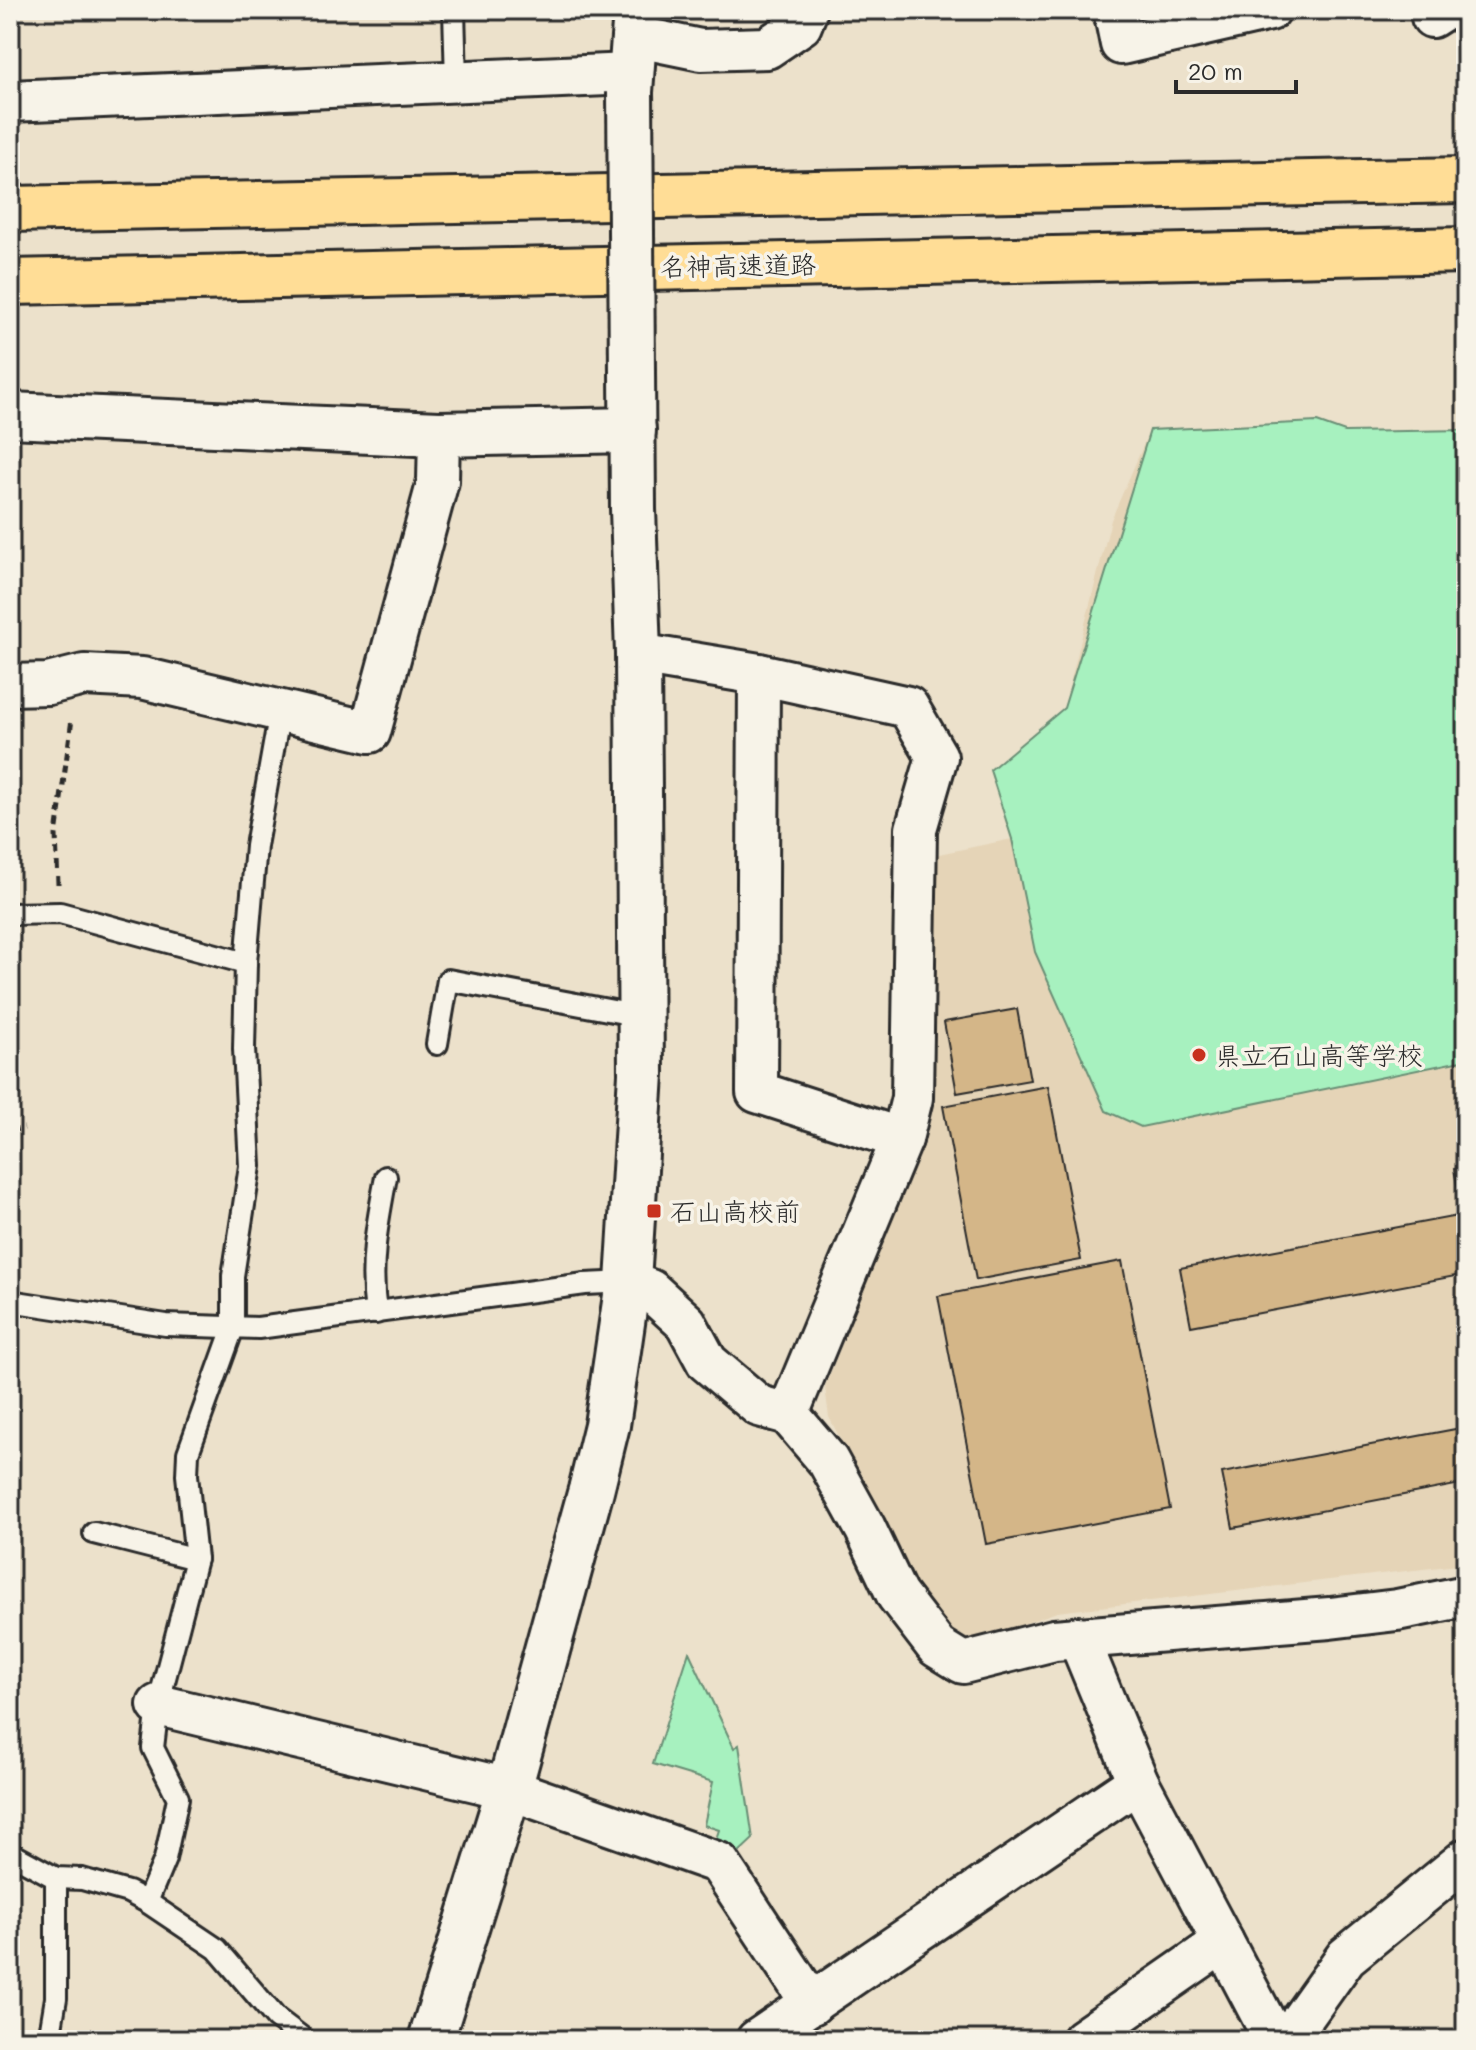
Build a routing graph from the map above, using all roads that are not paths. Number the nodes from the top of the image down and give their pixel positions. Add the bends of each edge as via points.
1 (454, 10) edge
2 (807, 10) edge
3 (1114, 10) edge
4 (1270, 10) edge
5 (632, 53) edge
6 (456, 82) junction
7 (10, 101) edge
8 (1466, 180) edge
9 (10, 209) edge
10 (1466, 250) edge
11 (10, 282) edge
12 (10, 415) edge
13 (633, 430) junction
14 (439, 434) junction
15 (638, 654) junction
16 (759, 674) junction
17 (10, 685) edge
18 (280, 711) junction
19 (10, 914) edge
20 (246, 963) junction
21 (640, 1016) junction
22 (437, 1044) dead end
23 (902, 1139) junction
24 (386, 1177) dead end
25 (628, 1282) junction
26 (10, 1301) edge
27 (376, 1313) junction
28 (233, 1328) junction
29 (788, 1414) junction
30 (94, 1533) dead end
31 (196, 1559) junction
32 (1466, 1596) edge
33 (1078, 1637) junction
34 (158, 1705) junction
35 (1138, 1782) junction
36 (509, 1789) junction
37 (10, 1853) edge
38 (1466, 1859) edge
39 (56, 1878) junction
40 (147, 1902) junction
41 (1223, 1942) junction
42 (812, 2004) junction
43 (49, 2040) edge
44 (305, 2040) edge
45 (431, 2040) edge
46 (757, 2040) edge
47 (1082, 2040) edge

1 - 6 lane
2 - 5 street via 801,25 767,48
3 - 4 street via 1121,44
5 - 6 street
5 - 13 street, bridge
6 - 7 street
8 - 9 highway
10 - 11 highway, 名神高速道路
12 - 14 street
13 - 14 street
13 - 15 street
14 - 18 street via 438,481 370,732
15 - 16 street
15 - 21 street
16 - 23 street via 757,1092
16 - 23 street via 908,707 937,757 916,829 912,1098
17 - 18 street via 48,684 84,675 142,678
18 - 20 lane via 256,846
19 - 20 lane via 60,913
20 - 28 lane via 250,1166 233,1276
21 - 22 lane via 448,980
21 - 25 street
23 - 29 street
24 - 27 lane via 374,1241
25 - 27 lane
25 - 29 street via 650,1290 686,1323 707,1362 759,1406
25 - 36 street via 607,1425
26 - 28 lane via 166,1325
27 - 28 lane
28 - 31 lane via 188,1453
29 - 33 street via 828,1461 897,1595 937,1647 963,1663
30 - 31 lane
31 - 34 lane
32 - 33 street via 1330,1618
33 - 35 street
34 - 36 street
34 - 40 lane via 153,1748 178,1798 165,1859
35 - 41 street
35 - 42 street
36 - 42 street via 719,1863
36 - 45 street
37 - 39 lane
38 - 41 street via 1346,1957 1292,2033 1280,2040 1272,2035
39 - 40 lane via 82,1879
39 - 43 lane via 56,1998
40 - 44 lane via 217,1949 276,2018
41 - 47 street
42 - 46 street

